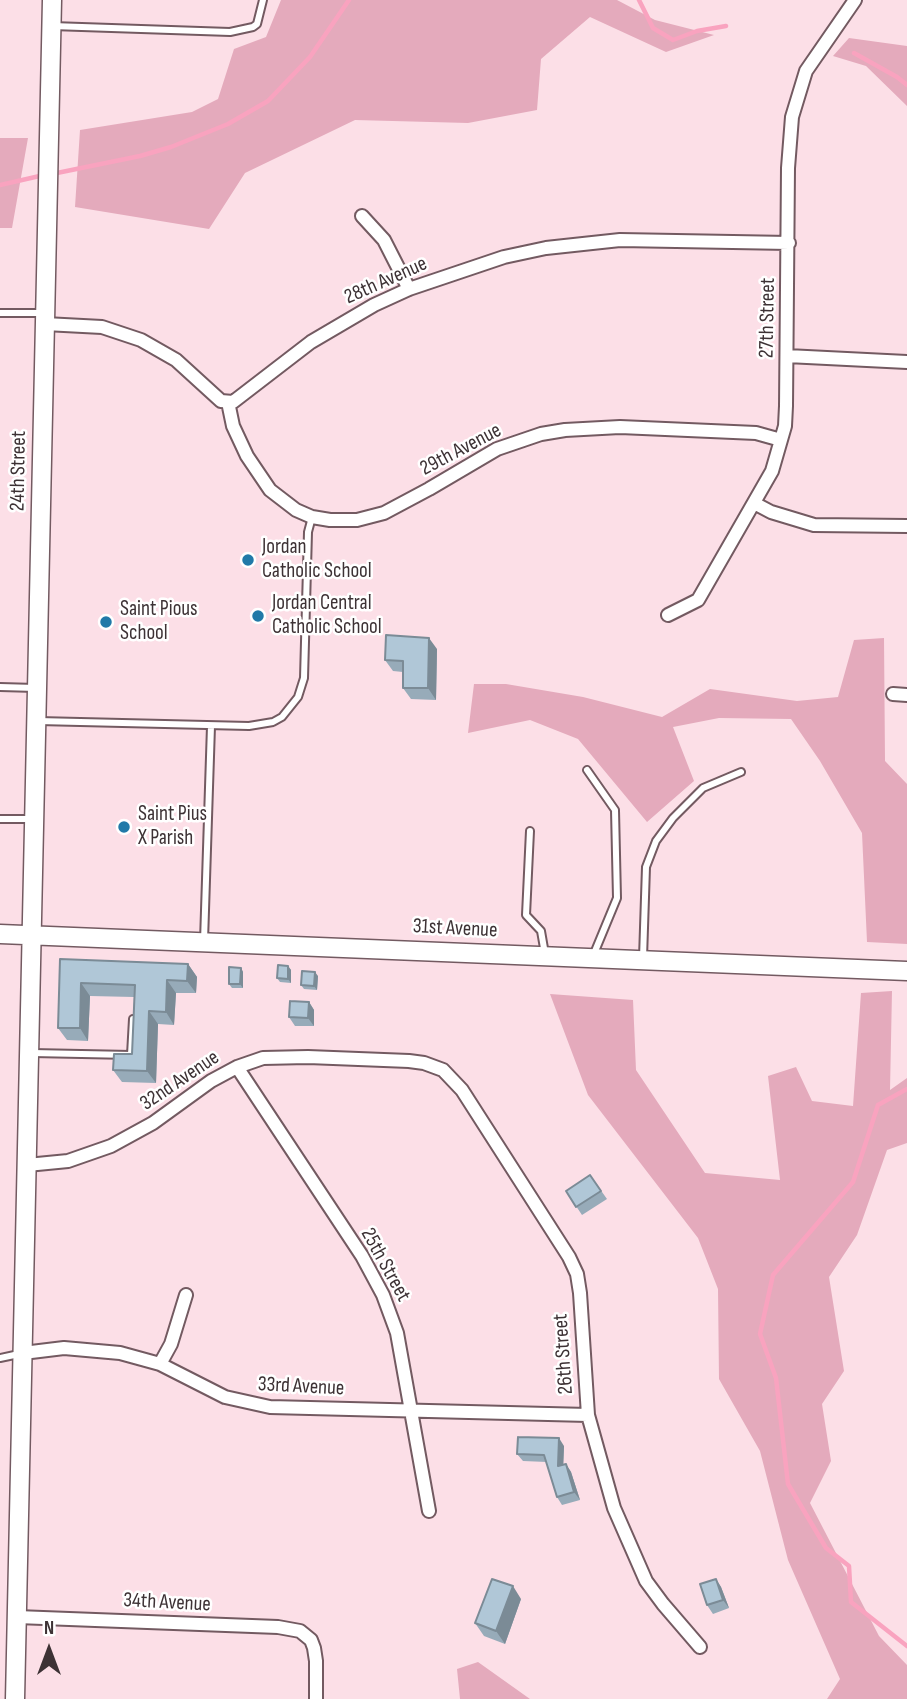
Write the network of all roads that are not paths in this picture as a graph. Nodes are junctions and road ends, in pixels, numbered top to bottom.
1 (52, 0) edge
2 (263, 0) edge
3 (855, 0) edge
4 (52, 26) junction
5 (362, 216) dead end
6 (789, 243) junction
7 (409, 289) junction
8 (0, 313) edge
9 (46, 318) junction
10 (787, 356) junction
11 (907, 362) edge
12 (228, 402) junction
13 (781, 440) junction
14 (754, 503) junction
15 (312, 517) junction
16 (907, 526) edge
17 (668, 615) dead end
18 (0, 687) edge
19 (38, 688) junction
20 (893, 694) dead end
21 (907, 695) edge
22 (37, 721) junction
23 (211, 726) junction
24 (587, 770) dead end
25 (741, 772) dead end
26 (0, 818) edge
27 (35, 819) junction
28 (530, 831) dead end
29 (0, 934) edge
30 (32, 935) junction
31 (204, 942) junction
32 (545, 956) junction
33 (593, 958) junction
34 (643, 960) junction
35 (907, 971) edge
36 (133, 1019) edge
37 (30, 1053) junction
38 (237, 1067) junction
39 (443, 1070) joint
40 (27, 1165) junction
41 (186, 1295) dead end
42 (23, 1353) junction
43 (0, 1358) edge
44 (160, 1364) junction
45 (410, 1411) junction
46 (588, 1415) junction
47 (429, 1511) dead end
48 (17, 1617) junction
49 (700, 1647) dead end
50 (15, 1699) edge
51 (316, 1699) edge

1 - 4 street, 24th Street
2 - 4 lane
3 - 6 street, 27th Street
4 - 9 street, 24th Street
5 - 7 street
6 - 7 street, 28th Avenue
6 - 10 street, 27th Street
7 - 12 street, 28th Avenue
8 - 9 lane
9 - 12 street
9 - 19 street, 24th Street
10 - 11 street
10 - 13 street, 27th Street
12 - 15 street, 29th Avenue
13 - 14 street, 27th Street
13 - 15 street, 29th Avenue
14 - 16 street
14 - 17 street, 27th Street
15 - 23 lane
18 - 19 lane
19 - 22 street, 24th Street
20 - 21 street
22 - 23 lane
22 - 27 street, 24th Street
23 - 31 lane
24 - 33 lane
25 - 34 lane
26 - 27 lane
27 - 30 street, 24th Street
28 - 32 lane
29 - 30 street, 31st Avenue
30 - 31 street, 31st Avenue
30 - 37 street, 24th Street
31 - 32 street, 31st Avenue
32 - 33 street, 31st Avenue
33 - 34 street, 31st Avenue
34 - 35 street, 31st Avenue
36 - 37 lane
37 - 40 street, 24th Street
38 - 39 street, 32nd Avenue
38 - 40 street, 32nd Avenue
38 - 45 street, 25th Street
39 - 46 street, 26th Street
40 - 42 street, 24th Street
41 - 44 street
42 - 43 lane
42 - 44 street, 33rd Avenue
42 - 48 street, 24th Street
44 - 45 street, 33rd Avenue
45 - 46 street, 33rd Avenue
45 - 47 street, 25th Street
46 - 49 street, 26th Street
48 - 50 street, 24th Street
48 - 51 street, 34th Avenue

